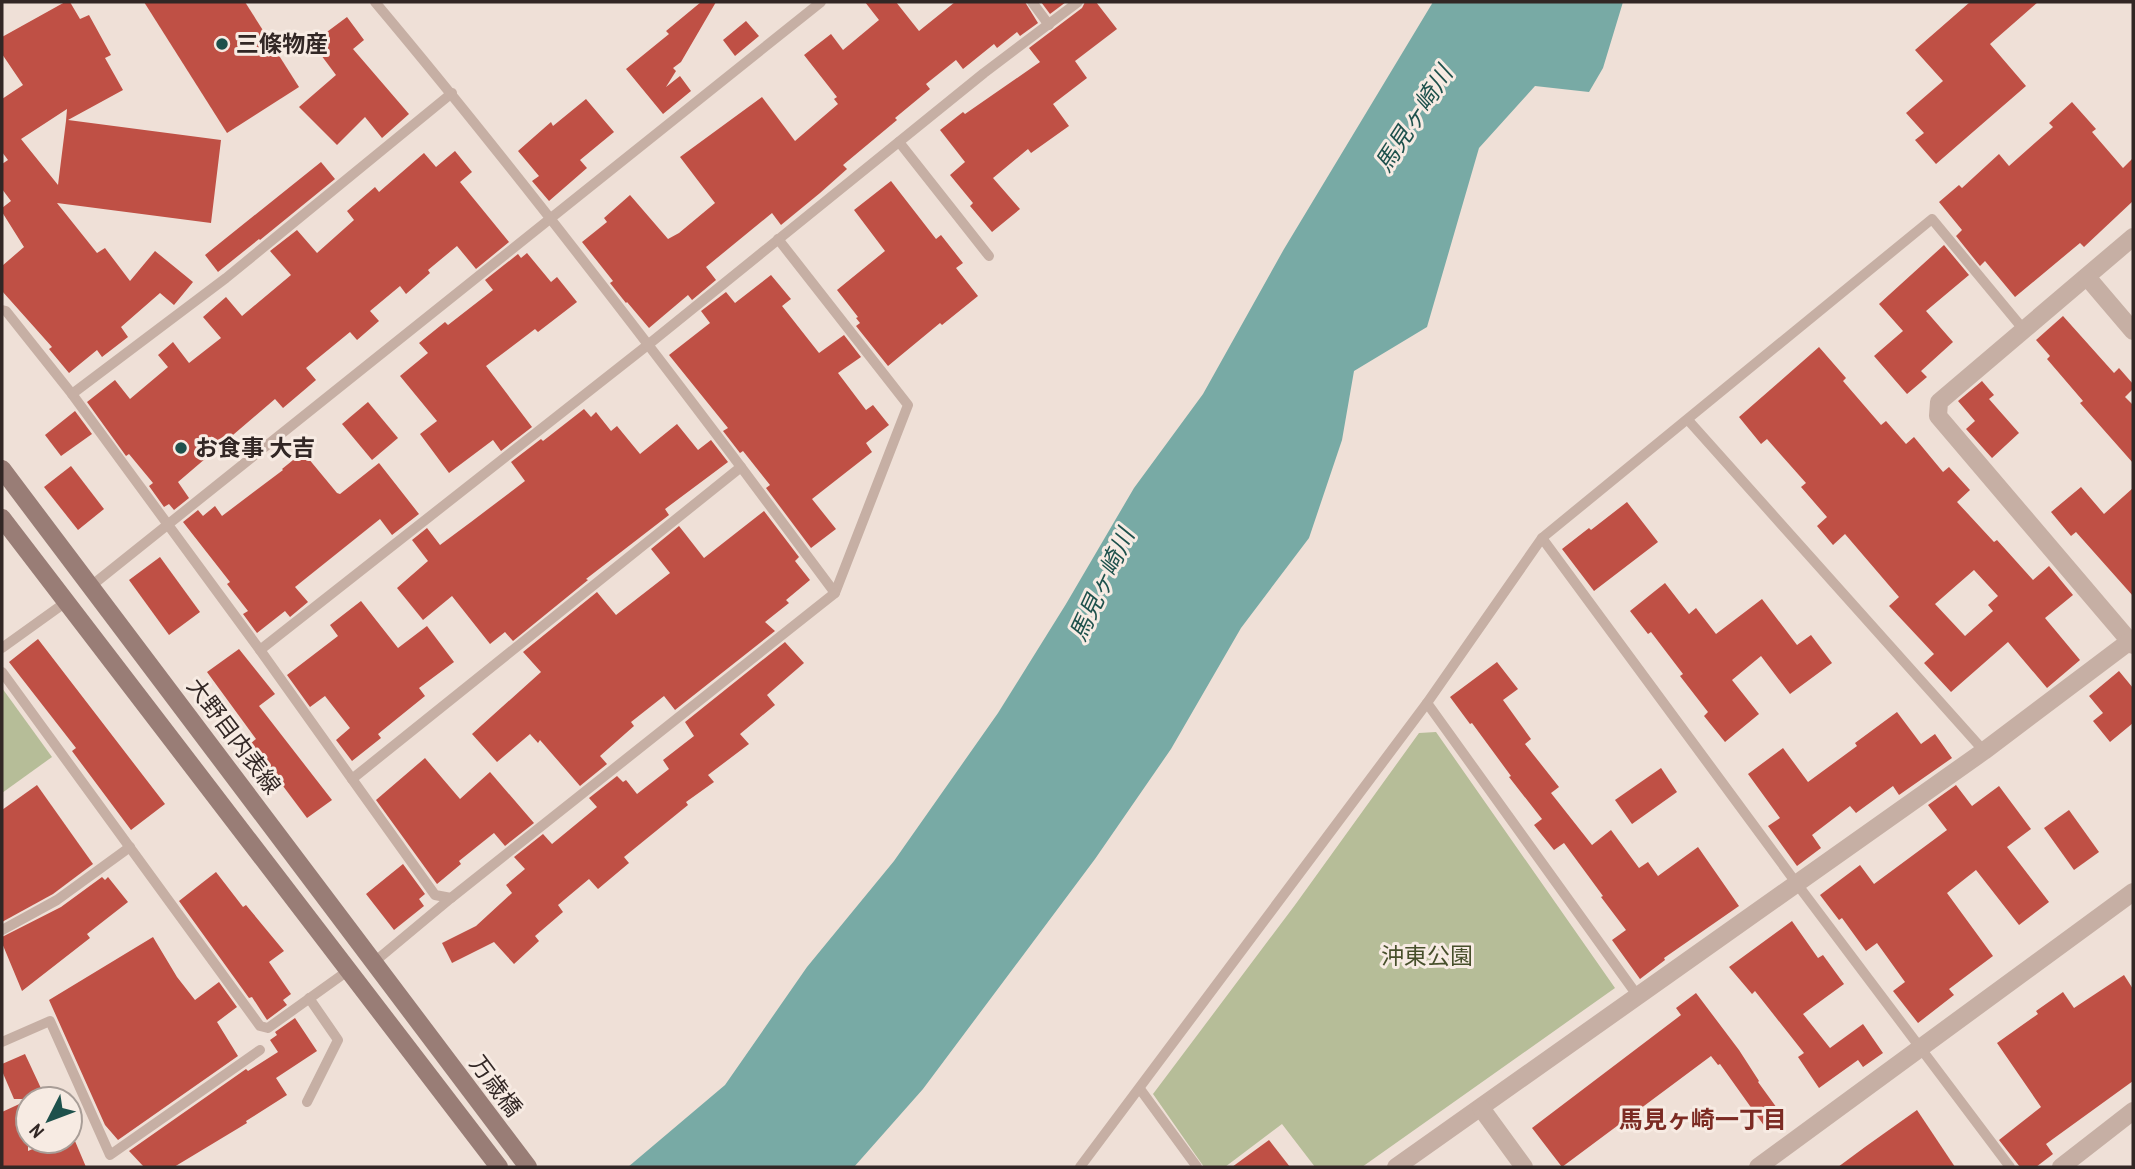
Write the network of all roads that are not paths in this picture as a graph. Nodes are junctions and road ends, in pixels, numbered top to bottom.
1 (375, 2) edge
2 (1032, 2) edge
3 (1078, 2) edge
4 (815, 4) edge
5 (1049, 24) junction
6 (452, 93) junction
7 (899, 142) junction
8 (551, 219) junction
9 (2133, 237) edge
10 (778, 239) junction
11 (989, 256) dead end
12 (2087, 277) junction
13 (2, 310) edge
14 (2024, 330) junction
15 (2133, 331) edge
16 (649, 344) junction
17 (72, 394) junction
18 (1688, 420) junction
19 (741, 467) junction
20 (2, 469) edge
21 (2, 518) edge
22 (169, 526) junction
23 (1542, 538) junction
24 (91, 586) junction
25 (835, 593) junction
26 (66, 602) junction
27 (2132, 643) edge
28 (2, 648) edge
29 (260, 650) junction
30 (2, 672) edge
31 (1427, 703) junction
32 (1984, 751) junction
33 (352, 779) junction
34 (130, 847) junction
35 (1797, 884) junction
36 (2133, 892) edge
37 (451, 898) junction
38 (2, 930) edge
39 (373, 963) junction
40 (348, 970) junction
41 (1637, 995) junction
42 (309, 998) junction
43 (426, 1034) joint
44 (2, 1042) edge
45 (1921, 1047) junction
46 (260, 1050) dead end
47 (1140, 1089) junction
48 (307, 1102) dead end
49 (1481, 1108) junction
50 (2133, 1111) edge
51 (1767, 1165) edge
52 (499, 1167) edge
53 (528, 1167) edge
54 (1080, 1167) edge
55 (1197, 1167) edge
56 (1395, 1167) edge
57 (1524, 1167) edge
58 (2010, 1167) edge
59 (2061, 1167) edge

1 - 6 lane
2 - 5 lane
3 - 5 lane
4 - 8 lane
5 - 7 lane
6 - 8 lane
6 - 17 lane
7 - 10 lane
7 - 11 lane
8 - 16 lane
8 - 22 lane
9 - 12 street
10 - 16 lane
10 - 25 lane
12 - 14 street
12 - 15 street
13 - 17 lane
14 - 18 lane
14 - 27 street
16 - 19 lane
16 - 29 lane
17 - 22 lane
18 - 23 lane
18 - 32 lane
19 - 25 lane
19 - 33 lane
20 - 24 main road, 大野目内表線
21 - 26 main road
22 - 24 lane
22 - 29 lane
23 - 31 lane
23 - 35 lane
24 - 39 main road, 大野目内表線
25 - 37 lane
26 - 28 lane
26 - 40 main road
27 - 32 street
29 - 33 lane
30 - 34 lane
31 - 41 lane
31 - 47 lane
32 - 35 street
33 - 37 lane
34 - 38 lane
34 - 42 lane
35 - 41 street
35 - 45 lane
36 - 45 street
37 - 39 lane
39 - 43 main road, 大野目内表線
40 - 42 lane
40 - 52 main road, 万歳橋
41 - 49 street
42 - 48 lane
43 - 53 main road, 万歳橋
44 - 46 lane
45 - 51 street
45 - 58 lane
47 - 54 lane
47 - 55 lane
49 - 56 street
49 - 57 street
50 - 59 street

